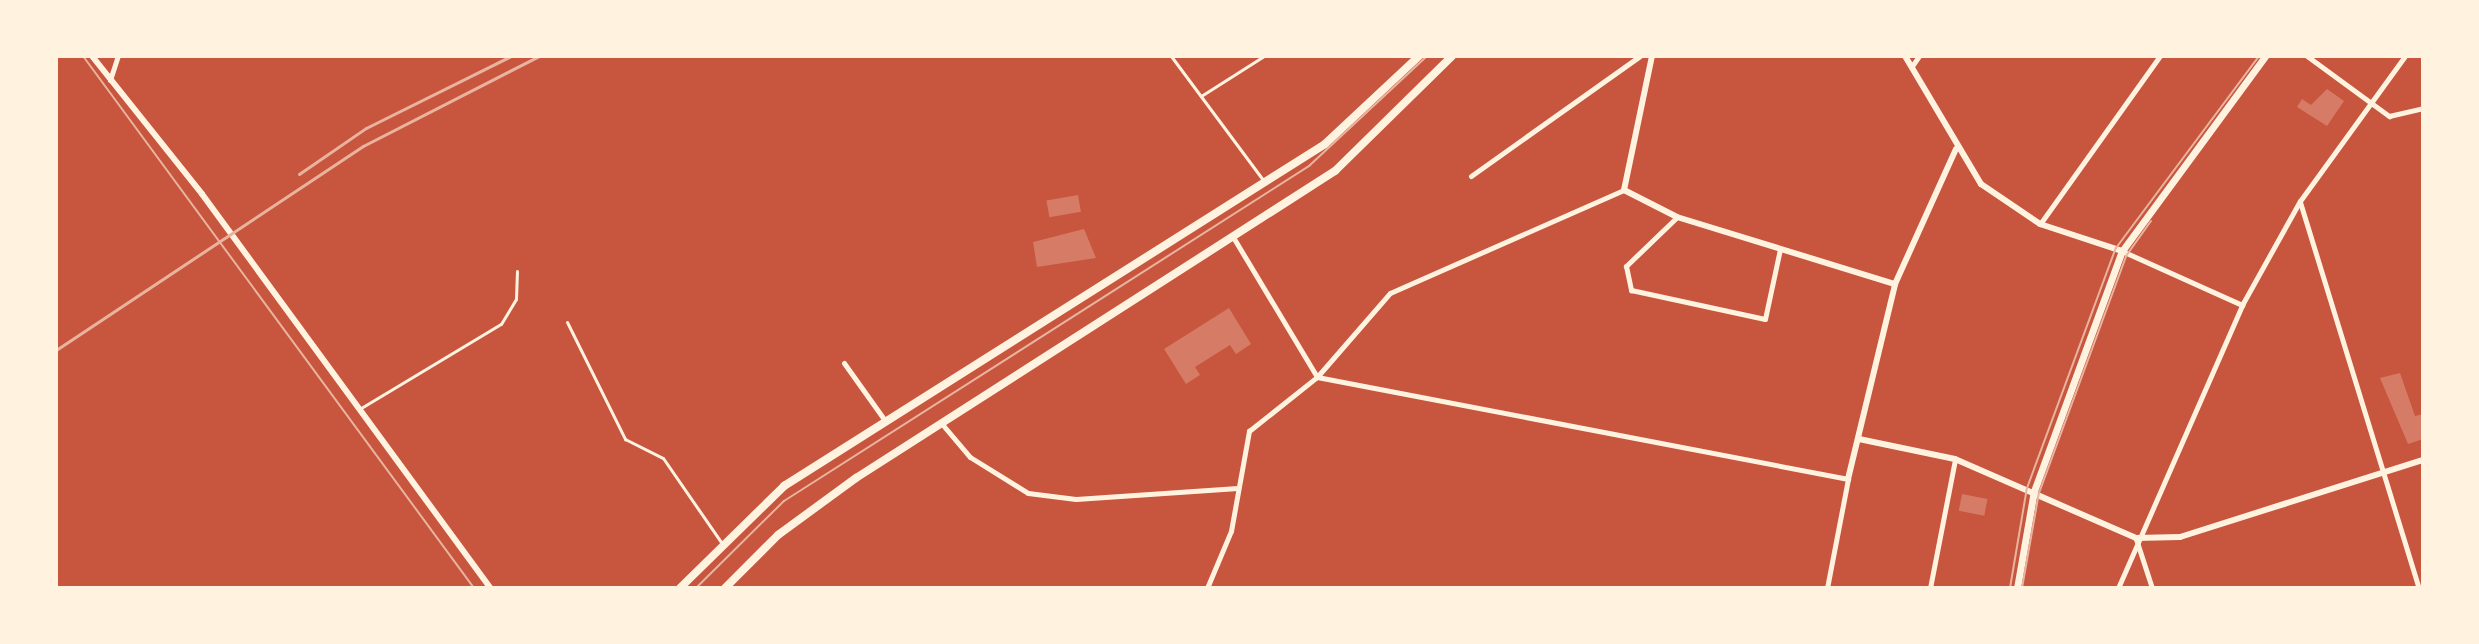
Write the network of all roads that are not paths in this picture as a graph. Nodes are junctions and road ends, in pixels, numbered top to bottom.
1 (92, 56) edge
2 (118, 56) edge
3 (1171, 56) edge
4 (1264, 56) edge
5 (1419, 56) edge
6 (1452, 56) edge
7 (1640, 56) edge
8 (1652, 56) edge
9 (1905, 56) edge
10 (1919, 56) edge
11 (2160, 56) edge
12 (2265, 56) edge
13 (2307, 56) edge
14 (2405, 56) edge
15 (1912, 66) junction
16 (110, 81) junction
17 (1201, 96) junction
18 (2366, 101) junction
19 (2423, 108) edge
20 (1956, 149) junction
21 (1471, 176) dead end
22 (1266, 183) junction
23 (1624, 190) junction
24 (2300, 201) junction
25 (1677, 217) junction
26 (2040, 224) junction
27 (1232, 235) junction
28 (1780, 249) junction
29 (2122, 251) junction
30 (517, 271) dead end
31 (1895, 284) junction
32 (2242, 305) junction
33 (567, 322) dead end
34 (844, 363) dead end
35 (1317, 377) junction
36 (357, 410) junction
37 (884, 419) junction
38 (942, 424) junction
39 (1859, 439) junction
40 (1955, 459) junction
41 (2423, 460) edge
42 (2382, 473) junction
43 (1848, 479) junction
44 (1238, 488) junction
45 (2034, 491) junction
46 (2136, 538) junction
47 (721, 542) junction
48 (490, 588) edge
49 (680, 588) edge
50 (725, 588) edge
51 (1207, 588) edge
52 (1827, 588) edge
53 (1930, 588) edge
54 (2017, 588) edge
55 (2118, 588) edge
56 (2152, 588) edge
57 (2419, 588) edge

1 - 16 street
2 - 16 street
3 - 17 lane
4 - 17 lane
5 - 22 main road
6 - 27 main road
7 - 21 street
8 - 23 street
9 - 15 street
10 - 15 street
11 - 26 street
12 - 29 main road
13 - 18 street
14 - 18 street
15 - 20 street
16 - 36 street
17 - 22 lane
18 - 19 street
18 - 24 street
20 - 26 street
20 - 31 street
22 - 37 main road
23 - 25 street
23 - 35 street
24 - 32 street
24 - 42 street
25 - 28 street
25 - 28 street
26 - 29 street
27 - 35 street
27 - 38 main road
28 - 31 street
29 - 32 street
29 - 45 main road
30 - 36 lane
31 - 39 street
32 - 46 street
33 - 47 lane
34 - 37 street
35 - 43 street
35 - 44 street
36 - 48 street
37 - 47 main road
38 - 44 street
38 - 50 main road
39 - 40 street
39 - 43 street
40 - 45 street
40 - 53 street
41 - 42 street
42 - 46 street
42 - 57 street
43 - 52 street
44 - 51 street
45 - 46 street
45 - 54 main road
46 - 55 street
46 - 56 street
47 - 49 main road

